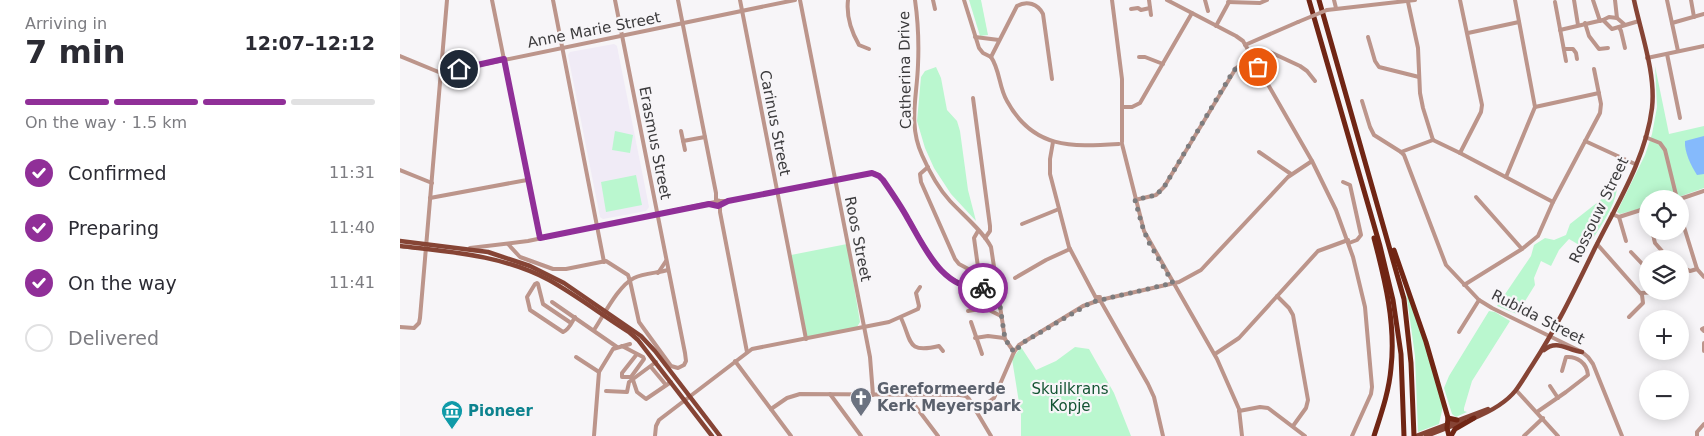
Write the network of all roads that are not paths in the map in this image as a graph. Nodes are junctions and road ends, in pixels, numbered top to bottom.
1 (446, 0) edge
2 (492, 0) edge
3 (553, 0) edge
4 (615, 0) edge
5 (678, 0) edge
6 (740, 0) edge
7 (795, 0) edge
8 (800, 0) edge
9 (848, 0) edge
10 (915, 0) edge
11 (933, 0) edge
12 (964, 0) edge
13 (1112, 0) edge
14 (1149, 0) edge
15 (1205, 0) edge
16 (1266, 0) edge
17 (1308, 0) edge
18 (1319, 0) edge
19 (1334, 0) edge
20 (1415, 0) edge
21 (1460, 0) edge
22 (1515, 0) edge
23 (1574, 0) edge
24 (1593, 0) edge
25 (1614, 0) edge
26 (1634, 0) edge
27 (1667, 0) edge
28 (1691, 0) edge
29 (1169, 1) edge
30 (1229, 1) edge
31 (1408, 2) junction
32 (1554, 2) dead end
33 (935, 8) dead end
34 (1150, 8) junction
35 (1336, 8) junction
36 (1131, 9) dead end
37 (1208, 11) dead end
38 (742, 12) junction
39 (1192, 13) junction
40 (1704, 14) edge
41 (1151, 15) dead end
42 (1694, 17) junction
43 (1617, 18) junction
44 (1602, 20) junction
45 (1639, 21) junction
46 (1519, 22) junction
47 (1672, 23) junction
48 (683, 24) junction
49 (1585, 24) junction
50 (1624, 24) junction
51 (1578, 25) junction
52 (1216, 26) junction
53 (1619, 28) junction
54 (1560, 30) junction
55 (1468, 33) junction
56 (623, 36) junction
57 (975, 37) junction
58 (1368, 37) dead end
59 (999, 40) junction
60 (1245, 45) junction
61 (1704, 46) edge
62 (562, 48) junction
63 (1608, 48) dead end
64 (1626, 48) dead end
65 (869, 49) dead end
66 (1564, 49) junction
67 (1678, 51) junction
68 (1667, 54) junction
69 (400, 56) edge
70 (1139, 57) dead end
71 (992, 58) junction
72 (1253, 58) junction
73 (1647, 58) junction
74 (504, 59) junction
75 (1577, 59) dead end
76 (1566, 61) dead end
77 (1162, 64) junction
78 (1594, 69) dead end
79 (440, 73) junction
80 (1419, 77) junction
81 (1052, 79) dead end
82 (1315, 81) dead end
83 (1599, 93) junction
84 (973, 98) dead end
85 (1362, 101) dead end
86 (1122, 107) junction
87 (1535, 108) junction
88 (1680, 118) dead end
89 (681, 131) dead end
90 (1347, 134) junction
91 (705, 137) junction
92 (1645, 137) junction
93 (1433, 140) junction
94 (683, 141) junction
95 (1585, 141) junction
96 (1052, 142) junction
97 (1120, 143) junction
98 (685, 150) dead end
99 (1259, 152) dead end
100 (1402, 152) junction
101 (1460, 153) junction
102 (1312, 161) junction
103 (1635, 164) junction
104 (928, 167) junction
105 (400, 170) edge
106 (1291, 174) junction
107 (1506, 177) junction
108 (527, 180) junction
109 (835, 180) junction
110 (1343, 182) dead end
111 (432, 183) junction
112 (1675, 190) edge
113 (777, 191) junction
114 (1704, 191) edge
115 (1689, 196) edge
116 (1476, 197) dead end
117 (430, 198) junction
118 (1135, 200) junction
119 (1553, 202) junction
120 (718, 203) junction
121 (1379, 208) junction
122 (1059, 209) junction
123 (1639, 211) edge
124 (1612, 214) junction
125 (657, 215) junction
126 (1618, 217) junction
127 (1022, 224) dead end
128 (598, 226) junction
129 (978, 231) junction
130 (540, 238) junction
131 (985, 238) junction
132 (1686, 240) edge
133 (400, 241) edge
134 (528, 241) junction
135 (1348, 241) junction
136 (1626, 242) dead end
137 (508, 244) junction
138 (1597, 244) junction
139 (400, 246) edge
140 (426, 246) junction
141 (468, 248) junction
142 (1070, 249) junction
143 (1522, 249) junction
144 (1631, 252) dead end
145 (517, 254) junction
146 (1639, 260) edge
147 (666, 261) junction
148 (604, 262) junction
149 (1697, 269) junction
150 (668, 270) junction
151 (1689, 271) edge
152 (658, 273) junction
153 (1704, 277) edge
154 (1014, 278) dead end
155 (630, 281) junction
156 (1173, 283) junction
157 (1464, 285) junction
158 (997, 286) junction
159 (920, 288) dead end
160 (1639, 291) edge
161 (1277, 296) junction
162 (1098, 299) junction
163 (1479, 300) junction
164 (1644, 300) edge
165 (552, 302) dead end
166 (968, 311) dead end
167 (605, 313) junction
168 (1001, 316) junction
169 (575, 317) junction
170 (1629, 317) dead end
171 (902, 318) junction
172 (971, 322) dead end
173 (571, 324) junction
174 (400, 327) edge
175 (864, 327) junction
176 (594, 330) junction
177 (1459, 332) dead end
178 (1550, 336) junction
179 (806, 338) junction
180 (975, 338) junction
181 (1004, 338) junction
182 (1704, 343) edge
183 (630, 344) dead end
184 (622, 346) junction
185 (617, 347) junction
186 (943, 351) dead end
187 (1704, 351) edge
188 (747, 352) junction
189 (1014, 352) junction
190 (1582, 352) junction
191 (637, 354) junction
192 (982, 354) dead end
193 (1215, 354) junction
194 (1539, 355) junction
195 (576, 357) dead end
196 (735, 361) junction
197 (656, 362) junction
198 (651, 367) junction
199 (1562, 371) dead end
200 (599, 372) junction
201 (633, 380) junction
202 (671, 382) junction
203 (666, 385) junction
204 (1550, 386) dead end
205 (606, 390) dead end
206 (1516, 390) junction
207 (830, 394) junction
208 (873, 394) junction
209 (907, 395) junction
210 (689, 396) junction
211 (1558, 398) junction
212 (685, 400) junction
213 (1494, 407) junction
214 (771, 409) junction
215 (1240, 411) junction
216 (976, 412) junction
217 (1537, 412) junction
218 (1474, 418) junction
219 (1543, 418) junction
220 (1457, 420) joint
221 (1448, 423) junction
222 (1704, 424) edge
223 (1293, 426) junction
224 (1439, 428) joint
225 (1404, 434) edge
226 (594, 436) edge
227 (655, 436) edge
228 (712, 436) edge
229 (720, 436) edge
230 (791, 436) edge
231 (861, 436) edge
232 (938, 436) edge
233 (991, 436) edge
234 (1163, 436) edge
235 (1242, 436) edge
236 (1305, 436) edge
237 (1352, 436) edge
238 (1374, 436) edge
239 (1415, 436) edge
240 (1426, 436) edge
241 (1450, 436) edge
242 (1525, 436) edge
243 (1558, 436) edge
244 (1622, 436) edge
245 (1697, 436) edge

1 - 79 street
2 - 74 street
3 - 62 street
4 - 56 street, Erasmus Street
5 - 48 street
6 - 38 street, Carinus Street
7 - 38 street, Anne Marie Street
8 - 109 street, Roos Street
9 - 65 street
10 - 104 street, Catherina Drive
11 - 33 street
12 - 57 street
13 - 86 street
14 - 34 street
15 - 37 street
16 - 30 street
17 - 90 highway
18 - 121 highway
19 - 35 street
20 - 31 street
21 - 55 street
22 - 46 street
23 - 51 street
24 - 44 street
25 - 43 street
26 - 45 main road, Rossouw Street
27 - 47 street
28 - 42 street
29 - 39 street
30 - 52 street
31 - 35 street
31 - 80 street
32 - 54 street
34 - 36 street
34 - 41 street
35 - 60 street, bridge
38 - 48 street, Anne Marie Street
38 - 113 street, Carinus Street
39 - 52 street
39 - 77 street
40 - 42 street
42 - 47 street
43 - 44 street
43 - 50 street
44 - 49 street
44 - 53 street
45 - 50 street
45 - 73 main road, Rossouw Street
46 - 55 street
46 - 87 street
47 - 67 street
48 - 56 street, Anne Marie Street
48 - 91 street
49 - 51 street
49 - 63 street
50 - 53 street
51 - 54 street
52 - 60 street
53 - 64 street
54 - 66 street
55 - 101 street
56 - 62 street, Anne Marie Street
56 - 125 street, Erasmus Street
57 - 59 street
57 - 71 street
58 - 80 street
59 - 71 street
59 - 81 street
60 - 72 street
61 - 67 street
62 - 74 street, Anne Marie Street
62 - 128 street
66 - 75 street
66 - 76 street
67 - 68 street
68 - 73 street
68 - 88 street
69 - 79 street
70 - 77 street
71 - 96 street
72 - 82 street
72 - 102 street
72 - 118 street
73 - 92 main road, Rossouw Street
74 - 79 street, Anne Marie Street
74 - 108 street
77 - 86 street
78 - 83 street
79 - 111 street
80 - 93 street
83 - 87 street
83 - 95 street
84 - 131 street
85 - 100 street
86 - 97 street
87 - 107 street
89 - 94 street
90 - 225 highway
90 - 238 highway
91 - 94 street
91 - 120 street
92 - 103 main road, Rossouw Street
92 - 112 street
93 - 100 street
93 - 101 street
94 - 98 street
95 - 103 street
95 - 119 street
96 - 97 street
96 - 122 street
97 - 118 street
99 - 106 street
100 - 157 street, Rubida Street
101 - 107 street
102 - 106 street
102 - 135 street
103 - 124 main road, Rossouw Street
104 - 129 street, Catherina Drive
104 - 129 street
105 - 111 street
106 - 156 street
107 - 119 street
108 - 117 street
108 - 130 street
109 - 113 street
109 - 158 street
109 - 175 street, Roos Street
110 - 135 street
111 - 117 street
113 - 120 street
113 - 179 street, Carinus Street
114 - 115 street
116 - 143 street
117 - 140 street
118 - 156 street
119 - 143 street
120 - 125 street
120 - 188 street
121 - 221 highway
121 - 239 highway
122 - 127 street
122 - 142 street
123 - 126 street
124 - 126 street
124 - 138 main road, Rossouw Street
125 - 128 street
125 - 147 street, Erasmus Street
126 - 136 street
128 - 130 street
128 - 148 street
129 - 131 street, Catherina Drive
130 - 134 street
131 - 158 street, Catherina Drive
132 - 149 street
133 - 140 main road
134 - 137 street
134 - 145 street
135 - 161 street
135 - 237 street
137 - 141 street
137 - 145 street
138 - 160 street
138 - 178 main road, Rossouw Street
139 - 140 main road
140 - 141 main road
140 - 167 main road
140 - 174 street
141 - 167 main road
142 - 154 street
142 - 162 street
143 - 157 street
144 - 146 street
145 - 148 street
147 - 150 street, Erasmus Street
147 - 152 street
148 - 155 street
149 - 151 street
149 - 153 street
150 - 152 street
150 - 155 street, Erasmus Street
152 - 155 street
155 - 167 street
156 - 162 street
156 - 193 street
157 - 163 street, Rubida Street
158 - 168 street, Catherina Drive
159 - 171 street
161 - 193 street
161 - 223 street
162 - 189 street
162 - 234 street
163 - 177 street
163 - 178 street, Rubida Street
164 - 170 street
165 - 169 street
166 - 168 street
167 - 176 street
167 - 197 main road
167 - 210 main road
168 - 181 street, Catherina Drive
169 - 173 street
169 - 176 street
171 - 175 street
171 - 186 street
172 - 180 street
173 - 173 street
175 - 179 street
175 - 208 street, Roos Street
176 - 185 street
178 - 190 street, Rubida Street
178 - 194 main road, Rossouw Street
179 - 188 street
180 - 181 street
180 - 192 street
181 - 189 street, Catherina Drive
182 - 187 street
183 - 184 street
184 - 185 street
184 - 191 street
185 - 200 street
188 - 196 street
189 - 216 street
190 - 194 main road
190 - 244 street, Rubida Street
191 - 191 street
193 - 215 street
194 - 206 main road, Rossouw Street
195 - 200 street
196 - 210 street
196 - 214 street
197 - 198 street
197 - 202 main road
198 - 201 street
198 - 203 street
199 - 211 street
200 - 226 street
201 - 203 street
201 - 205 street
202 - 203 street
202 - 212 main road
204 - 211 street
206 - 213 main road, Rossouw Street
206 - 217 street
207 - 208 street
207 - 214 street
207 - 231 street
208 - 209 street
209 - 216 street
209 - 232 street
210 - 212 street
210 - 229 main road
211 - 217 street
212 - 227 street
212 - 228 main road
213 - 218 main road, Rossouw Street
213 - 220 main road, Rossouw Street
214 - 230 street
215 - 223 street
215 - 235 street
216 - 233 street
217 - 219 street
218 - 221 main road, Rossouw Street
218 - 241 highway
219 - 242 street
219 - 243 street
220 - 221 highway
221 - 224 highway
221 - 240 main road, Rossouw Street
221 - 241 highway
222 - 245 street
223 - 236 street
224 - 239 main road

